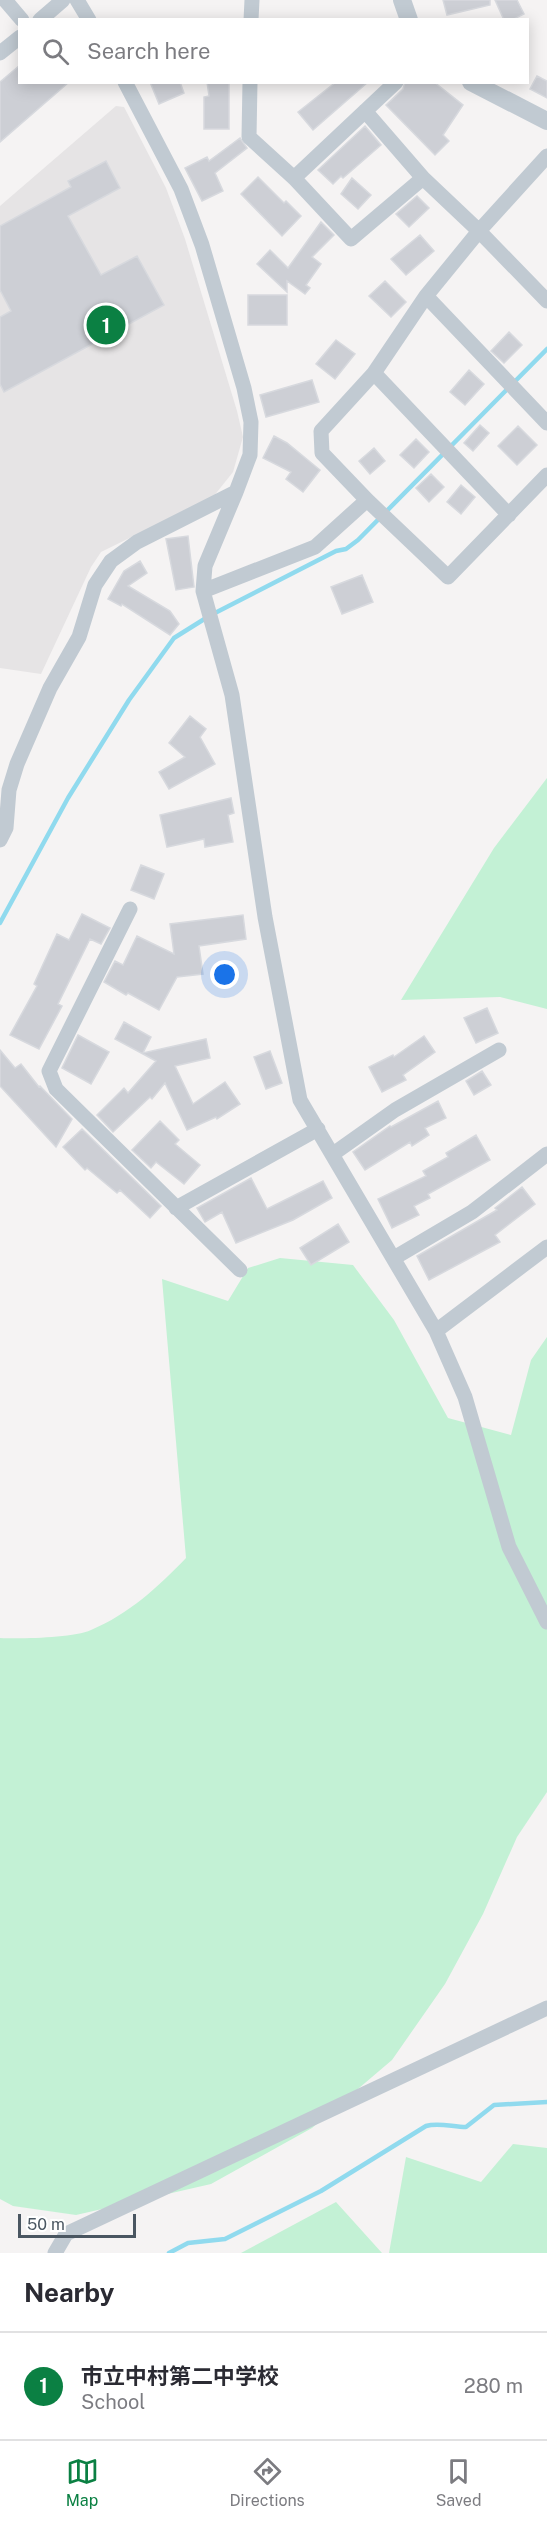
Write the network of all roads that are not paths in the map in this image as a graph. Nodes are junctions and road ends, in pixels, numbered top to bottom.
1 (5, 0) edge
2 (63, 0) edge
3 (77, 0) edge
4 (252, 0) edge
5 (402, 0) edge
6 (20, 18) edge
7 (42, 18) edge
8 (87, 18) edge
9 (251, 18) edge
10 (408, 18) edge
11 (18, 39) edge
12 (0, 53) edge
13 (126, 84) edge
14 (250, 84) edge
15 (394, 84) edge
16 (475, 84) edge
17 (365, 111) junction
18 (547, 121) edge
19 (545, 164) edge
20 (294, 178) junction
21 (423, 178) junction
22 (478, 231) junction
23 (426, 296) junction
24 (547, 301) edge
25 (374, 373) junction
26 (547, 423) edge
27 (547, 474) edge
28 (236, 492) junction
29 (367, 500) junction
30 (509, 515) junction
31 (203, 591) junction
32 (0, 840) edge
33 (130, 909) dead end
34 (499, 1050) dead end
35 (318, 1129) junction
36 (333, 1154) junction
37 (547, 1154) edge
38 (176, 1208) junction
39 (547, 1247) edge
40 (394, 1258) junction
41 (240, 1270) dead end
42 (436, 1331) junction
43 (547, 1622) edge
44 (547, 2008) edge
45 (55, 2253) edge

1 - 6 street
2 - 7 street
3 - 8 street
4 - 9 street
5 - 10 street
11 - 12 street
13 - 28 street
14 - 20 street
15 - 17 street
16 - 18 street
17 - 20 street
17 - 21 street
19 - 22 street
20 - 21 street
21 - 22 street
22 - 23 street
22 - 24 street
23 - 25 street
23 - 26 street
25 - 29 street
25 - 30 street
27 - 30 street
28 - 31 street
28 - 32 street
29 - 30 street
29 - 31 street
31 - 35 street
33 - 38 street
34 - 36 street
35 - 36 street
35 - 38 street
36 - 40 street
37 - 40 street
38 - 41 street
39 - 42 street
40 - 42 street
42 - 43 street
44 - 45 street

